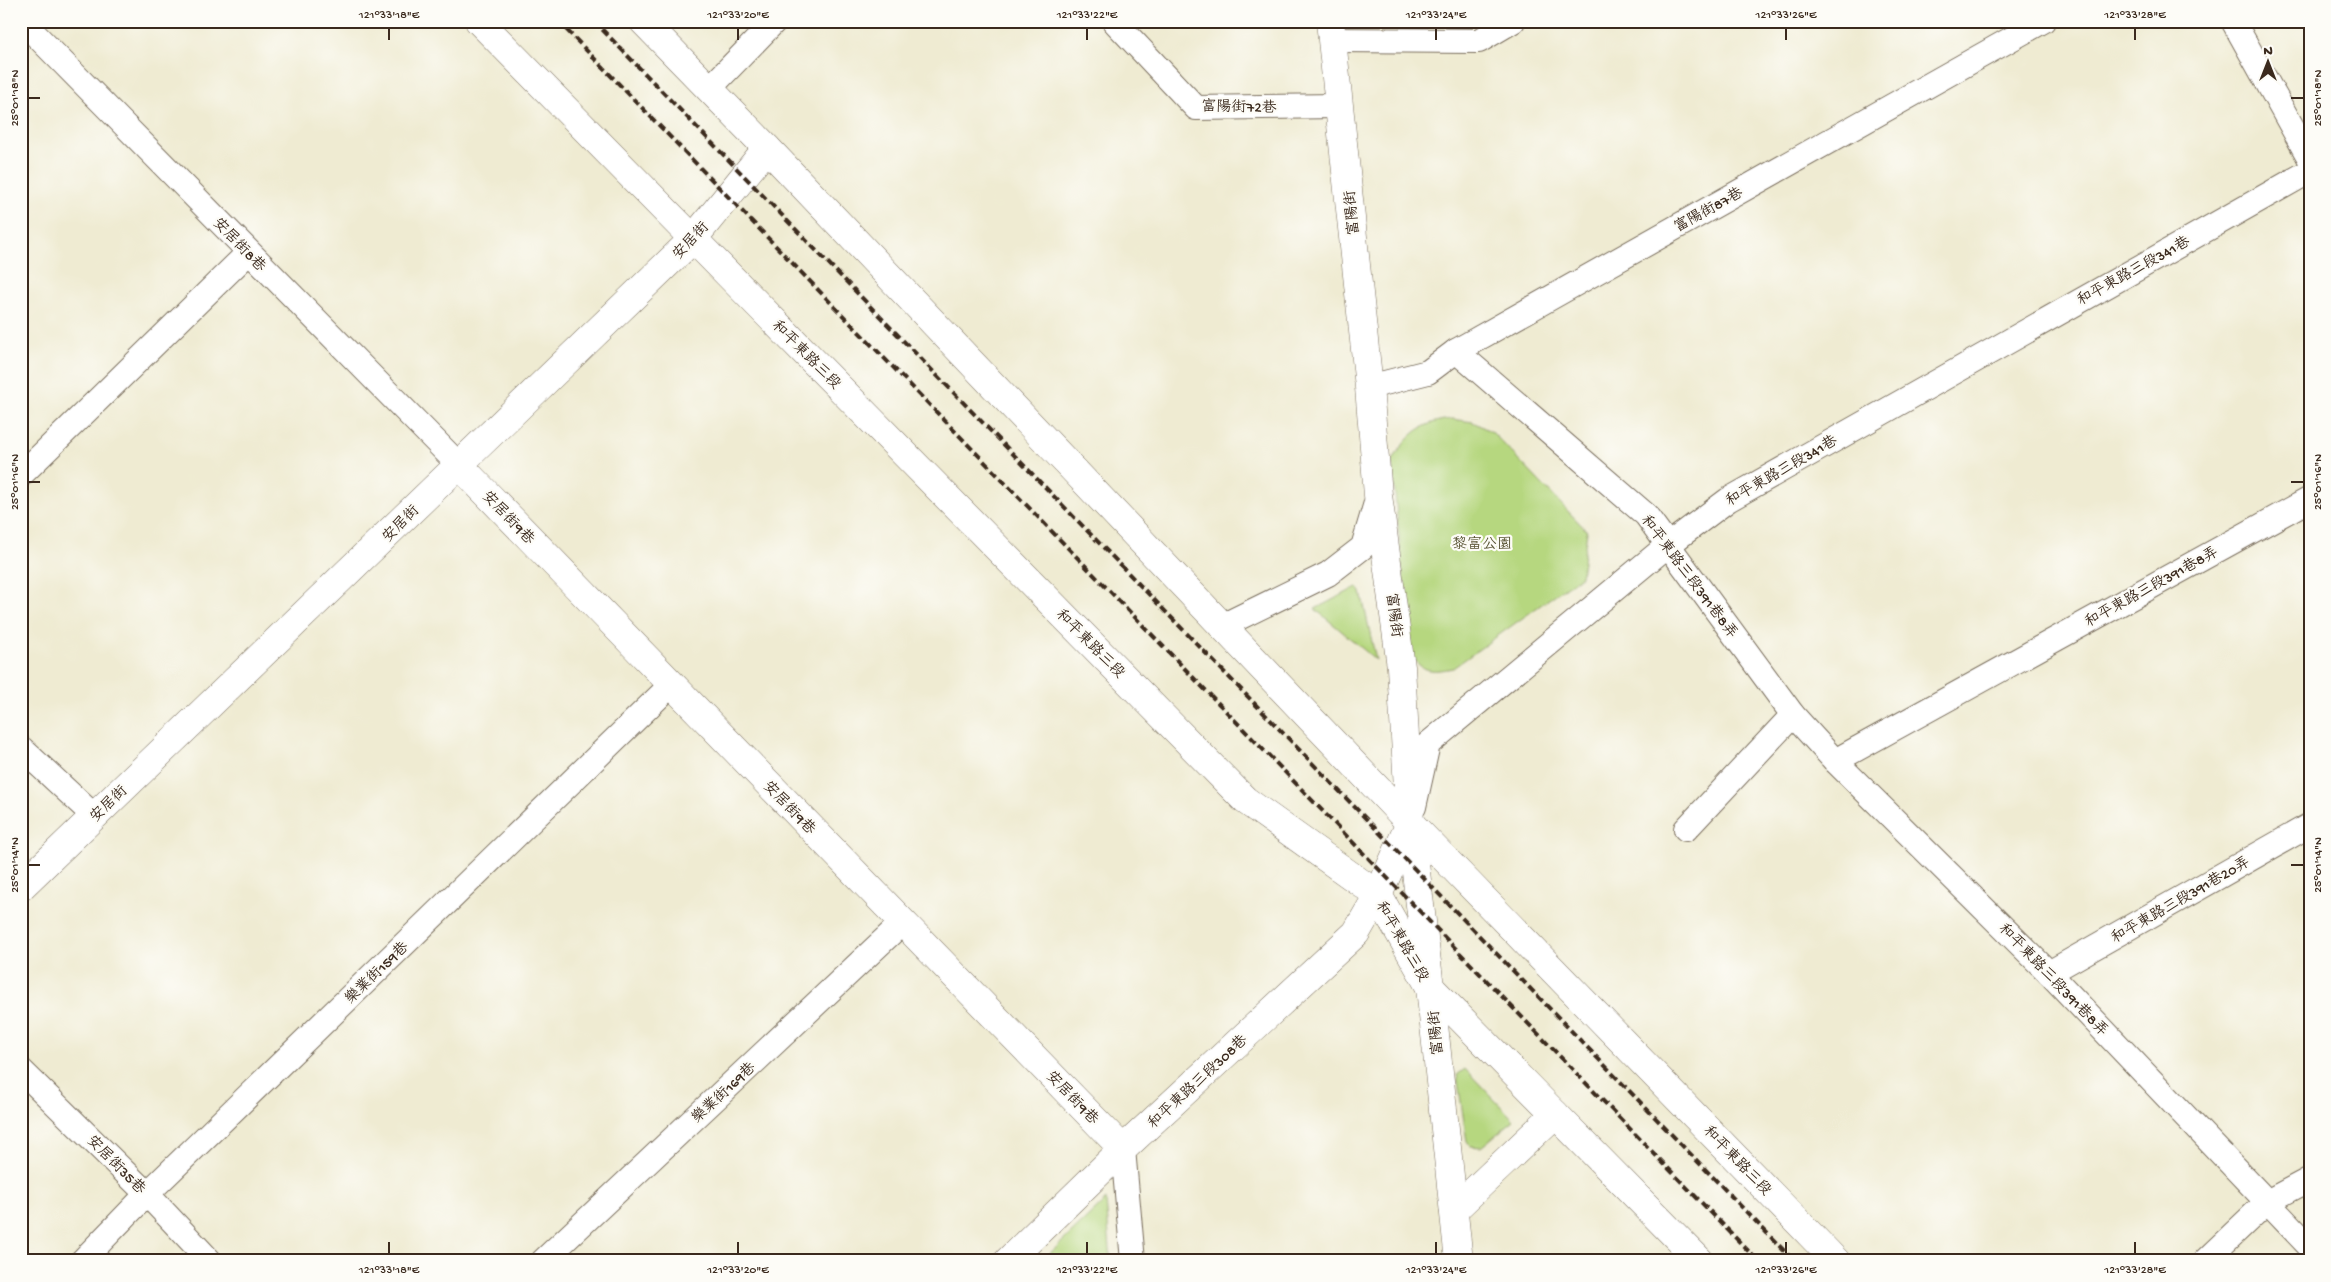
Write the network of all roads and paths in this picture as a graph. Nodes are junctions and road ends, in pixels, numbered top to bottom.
1 (22, 21) edge
2 (478, 21) edge
3 (643, 21) edge
4 (775, 21) edge
5 (1513, 21) edge
6 (2043, 21) edge
7 (2233, 21) edge
8 (1124, 26) edge
9 (1331, 30) edge
10 (709, 89) junction
11 (1339, 106) junction
12 (768, 148) junction
13 (2310, 159) edge
14 (2310, 171) edge
15 (693, 239) junction
16 (248, 253) junction
17 (1456, 351) junction
18 (1369, 386) junction
19 (459, 465) junction
20 (21, 475) edge
21 (1378, 495) junction
22 (2310, 499) edge
23 (1668, 545) junction
24 (1222, 626) junction
25 (671, 685) junction
26 (1793, 715) junction
27 (21, 748) edge
28 (1835, 761) junction
29 (94, 816) junction
30 (1410, 823) junction
31 (2310, 825) edge
32 (1686, 829) dead end
33 (21, 887) edge
34 (1378, 896) junction
35 (903, 922) junction
36 (2049, 973) junction
37 (1430, 987) junction
38 (21, 1070) edge
39 (1555, 1114) junction
40 (1123, 1149) junction
41 (2310, 1179) edge
42 (147, 1194) junction
43 (2267, 1202) junction
44 (1454, 1210) junction
45 (2310, 1247) edge
46 (82, 1261) edge
47 (210, 1261) edge
48 (543, 1261) edge
49 (1008, 1261) edge
50 (1133, 1261) edge
51 (1459, 1261) edge
52 (1700, 1261) edge
53 (1836, 1261) edge
54 (2205, 1261) edge

1 - 16 lane, 安居街8巷
2 - 15 street, 和平東路三段
3 - 10 street, 和平東路三段
4 - 10 lane
5 - 9 lane
6 - 17 lane, 富陽街87巷
7 - 13 lane
8 - 11 lane, 富陽街72巷
9 - 11 street, 富陽街
10 - 12 street, 和平東路三段
11 - 18 street, 富陽街
12 - 15 street, 安居街
12 - 24 street, 和平東路三段
14 - 23 lane, 和平東路三段341巷
15 - 19 street, 安居街
15 - 34 street, 和平東路三段
16 - 19 lane, 安居街8巷
16 - 20 lane
17 - 18 lane, 富陽街87巷
17 - 23 lane, 和平東路三段391巷8弄
18 - 21 street, 富陽街
19 - 25 street, 安居街9巷
19 - 29 street, 安居街
21 - 24 lane
21 - 30 street, 富陽街
22 - 28 lane, 和平東路三段391巷8弄
23 - 26 lane, 和平東路三段391巷8弄
23 - 30 lane, 和平東路三段341巷
24 - 30 street, 和平東路三段
25 - 35 street, 安居街9巷
25 - 42 lane, 樂業街159巷
26 - 28 lane, 和平東路三段391巷8弄
26 - 32 lane
27 - 29 lane
28 - 36 lane, 和平東路三段391巷8弄
29 - 33 street, 安居街
30 - 34 street, 和平東路三段341巷
30 - 37 street, 富陽街
30 - 53 street, 和平東路三段
31 - 36 lane, 和平東路三段391巷20弄
34 - 37 street, 和平東路三段
34 - 40 street, 和平東路三段308巷
35 - 40 street, 安居街9巷
35 - 48 lane, 樂業街169巷
36 - 43 lane, 和平東路三段391巷8弄
37 - 39 street, 和平東路三段
37 - 44 street, 富陽街
38 - 42 lane, 安居街35巷
39 - 44 street
39 - 52 street, 和平東路三段
40 - 49 street, 和平東路三段308巷
40 - 50 lane
41 - 43 lane
42 - 46 lane, 樂業街159巷
42 - 47 lane, 安居街35巷
43 - 45 lane, 和平東路三段391巷8弄
43 - 54 lane
44 - 51 street, 富陽街

